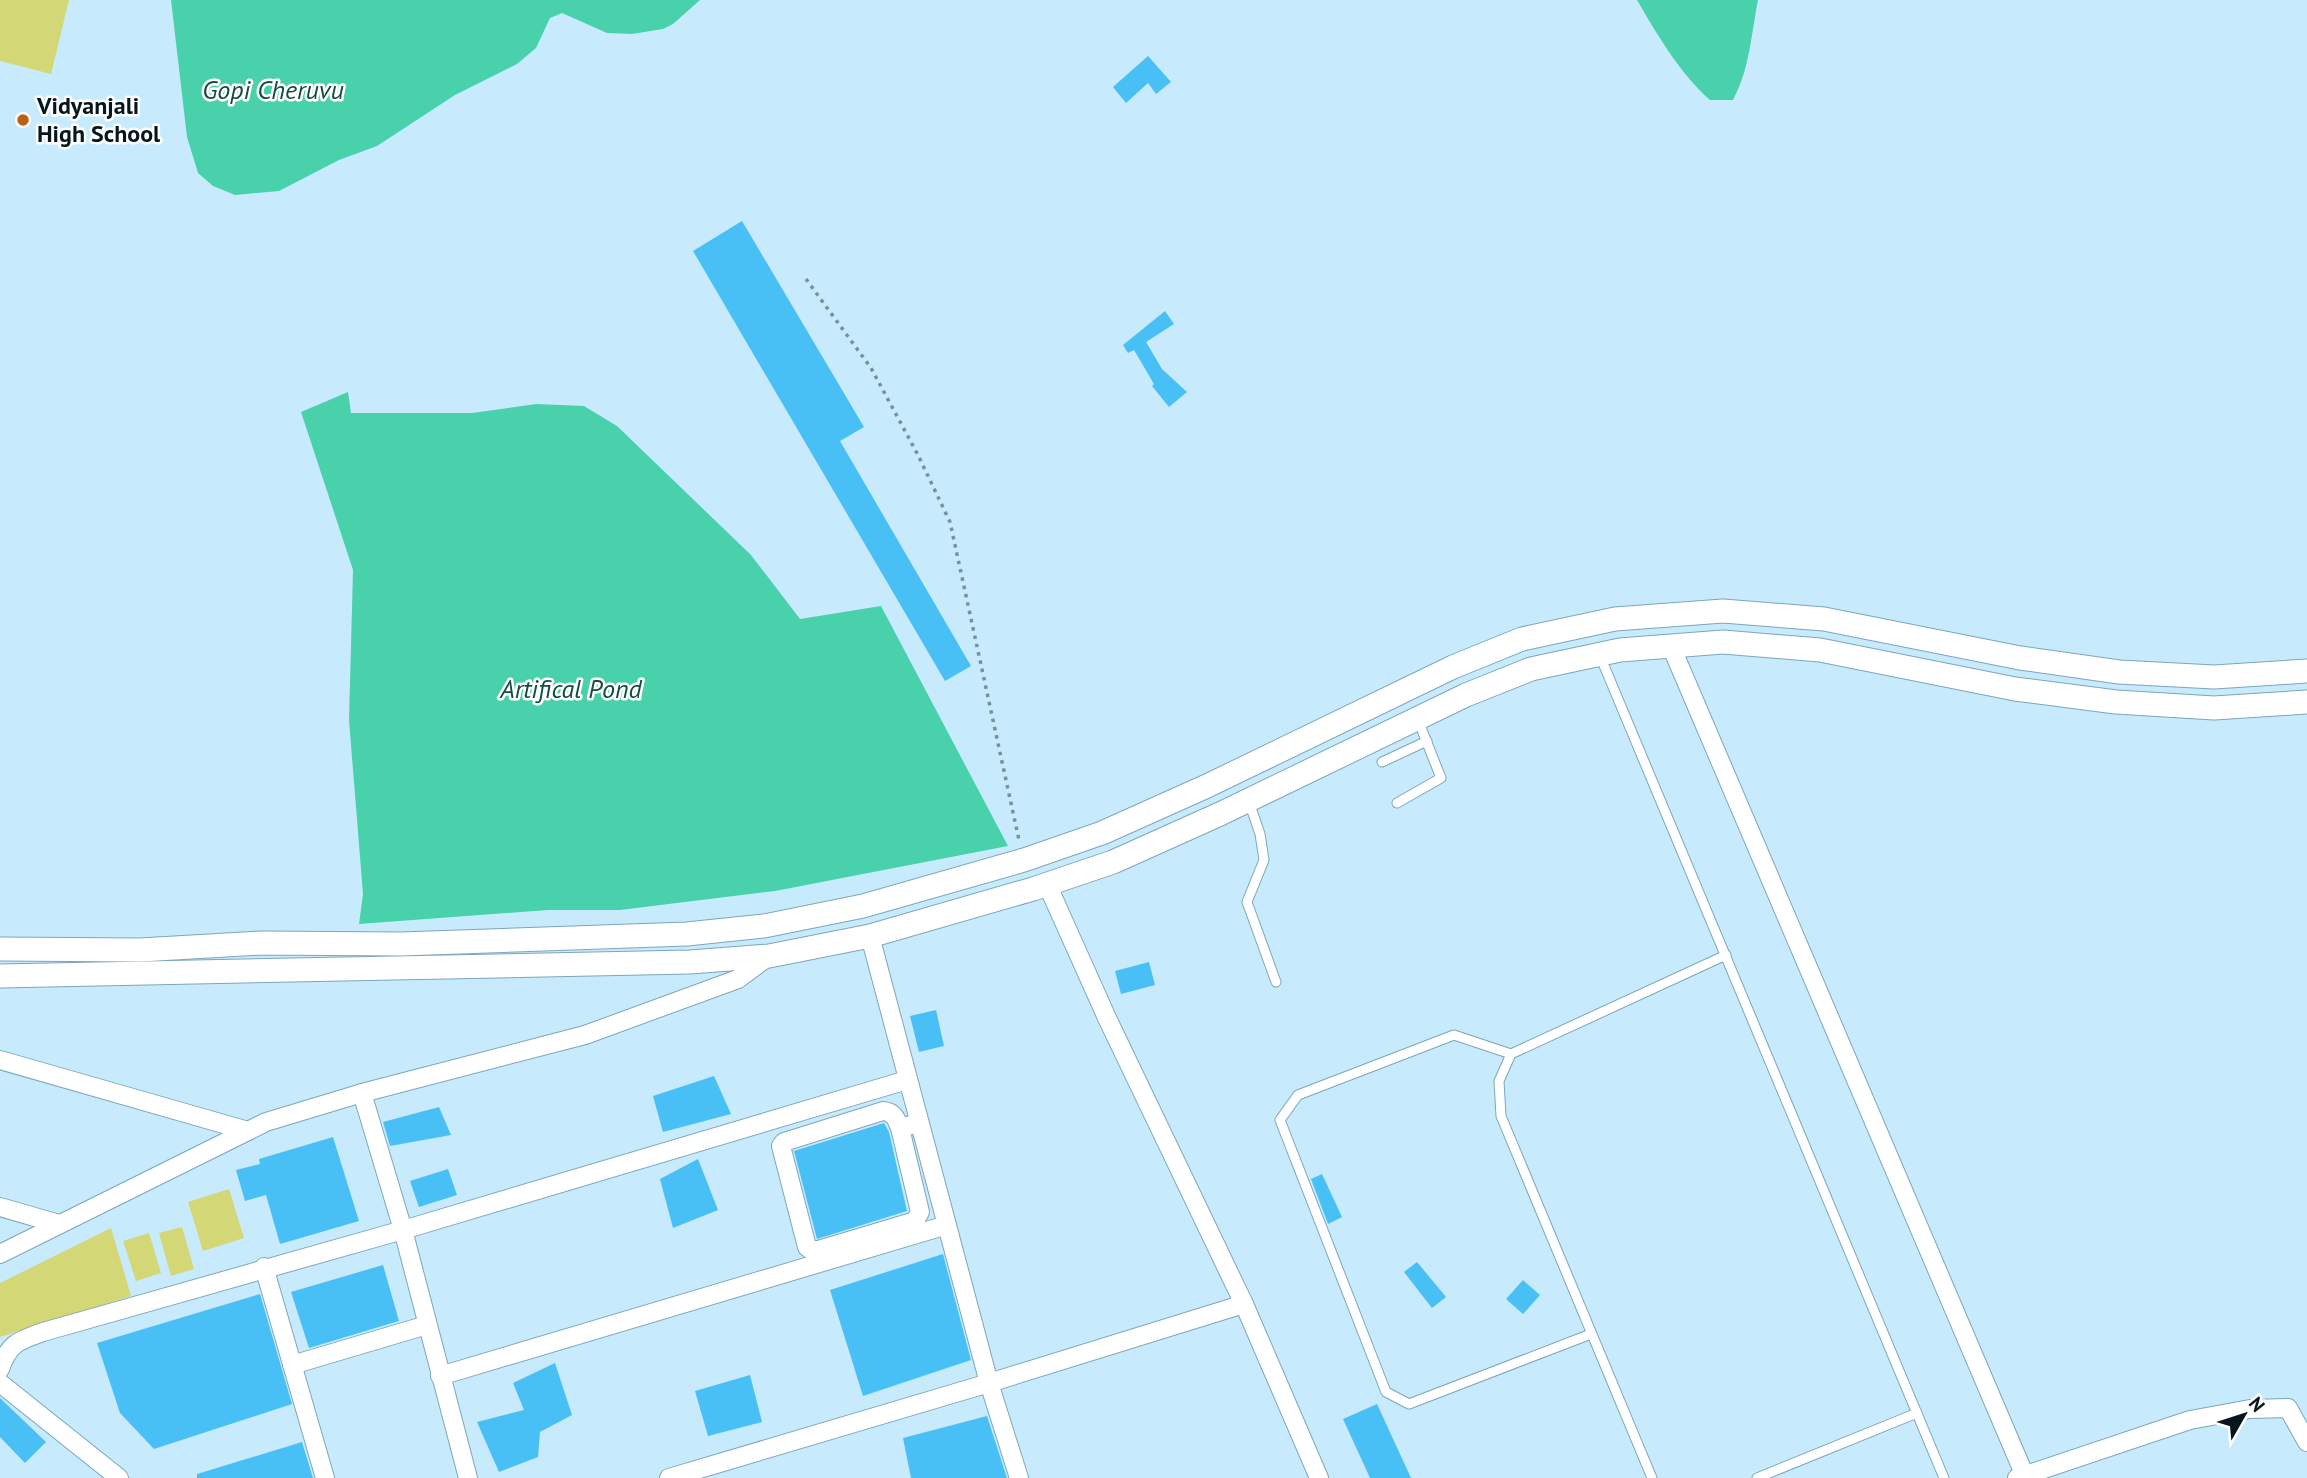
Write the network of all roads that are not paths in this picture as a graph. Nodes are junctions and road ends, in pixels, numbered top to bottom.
1 (1589, 625) junction
2 (1671, 646) junction
3 (1600, 654) junction
4 (2307, 671) edge
5 (2307, 702) edge
6 (1417, 718) junction
7 (1427, 741) junction
8 (1382, 762) dead end
9 (1248, 801) junction
10 (1398, 803) dead end
11 (1047, 884) junction
12 (764, 926) junction
13 (870, 936) junction
14 (0, 949) edge
15 (1726, 955) junction
16 (769, 956) junction
17 (0, 976) edge
18 (1276, 982) dead end
19 (1511, 1054) junction
20 (0, 1060) edge
21 (907, 1080) junction
22 (362, 1093) junction
23 (919, 1123) junction
24 (900, 1128) junction
25 (248, 1131) junction
26 (935, 1183) junction
27 (915, 1190) junction
28 (0, 1207) edge
29 (59, 1224) junction
30 (947, 1225) junction
31 (403, 1230) junction
32 (0, 1254) edge
33 (264, 1267) junction
34 (1244, 1304) junction
35 (427, 1325) junction
36 (1591, 1334) junction
37 (2, 1358) edge
38 (292, 1365) junction
39 (440, 1376) junction
40 (0, 1382) edge
41 (989, 1383) junction
42 (1917, 1413) junction
43 (2307, 1442) edge
44 (2021, 1477) edge
45 (119, 1478) edge
46 (324, 1478) edge
47 (468, 1478) edge
48 (669, 1478) edge
49 (1019, 1478) edge
50 (1319, 1478) edge
51 (1652, 1478) edge
52 (1757, 1478) edge
53 (1944, 1478) edge

1 - 3 street
1 - 4 street
1 - 12 street
2 - 3 street
2 - 5 street
2 - 44 street
3 - 6 street
3 - 15 lane
6 - 7 lane
6 - 9 street
7 - 8 lane
7 - 10 lane
9 - 11 street
9 - 18 lane
11 - 13 street
11 - 34 street
12 - 14 street
12 - 16 street
13 - 16 street
13 - 21 street
15 - 19 lane
15 - 42 lane
16 - 17 street
16 - 22 street
19 - 36 lane
19 - 36 lane
20 - 25 street
21 - 23 street
21 - 31 street
22 - 25 street
22 - 31 street
23 - 24 street
23 - 26 street
24 - 27 street
24 - 27 street
25 - 29 street
26 - 27 street
26 - 30 street
28 - 29 street
29 - 32 street
30 - 39 street
30 - 41 street
31 - 33 street
31 - 35 street
33 - 37 street
33 - 38 street
34 - 41 street
34 - 50 street
35 - 38 street
35 - 39 street
36 - 51 lane
38 - 46 street
39 - 47 street
40 - 45 street
41 - 48 street
41 - 49 street
42 - 52 lane
42 - 53 lane
43 - 44 street

